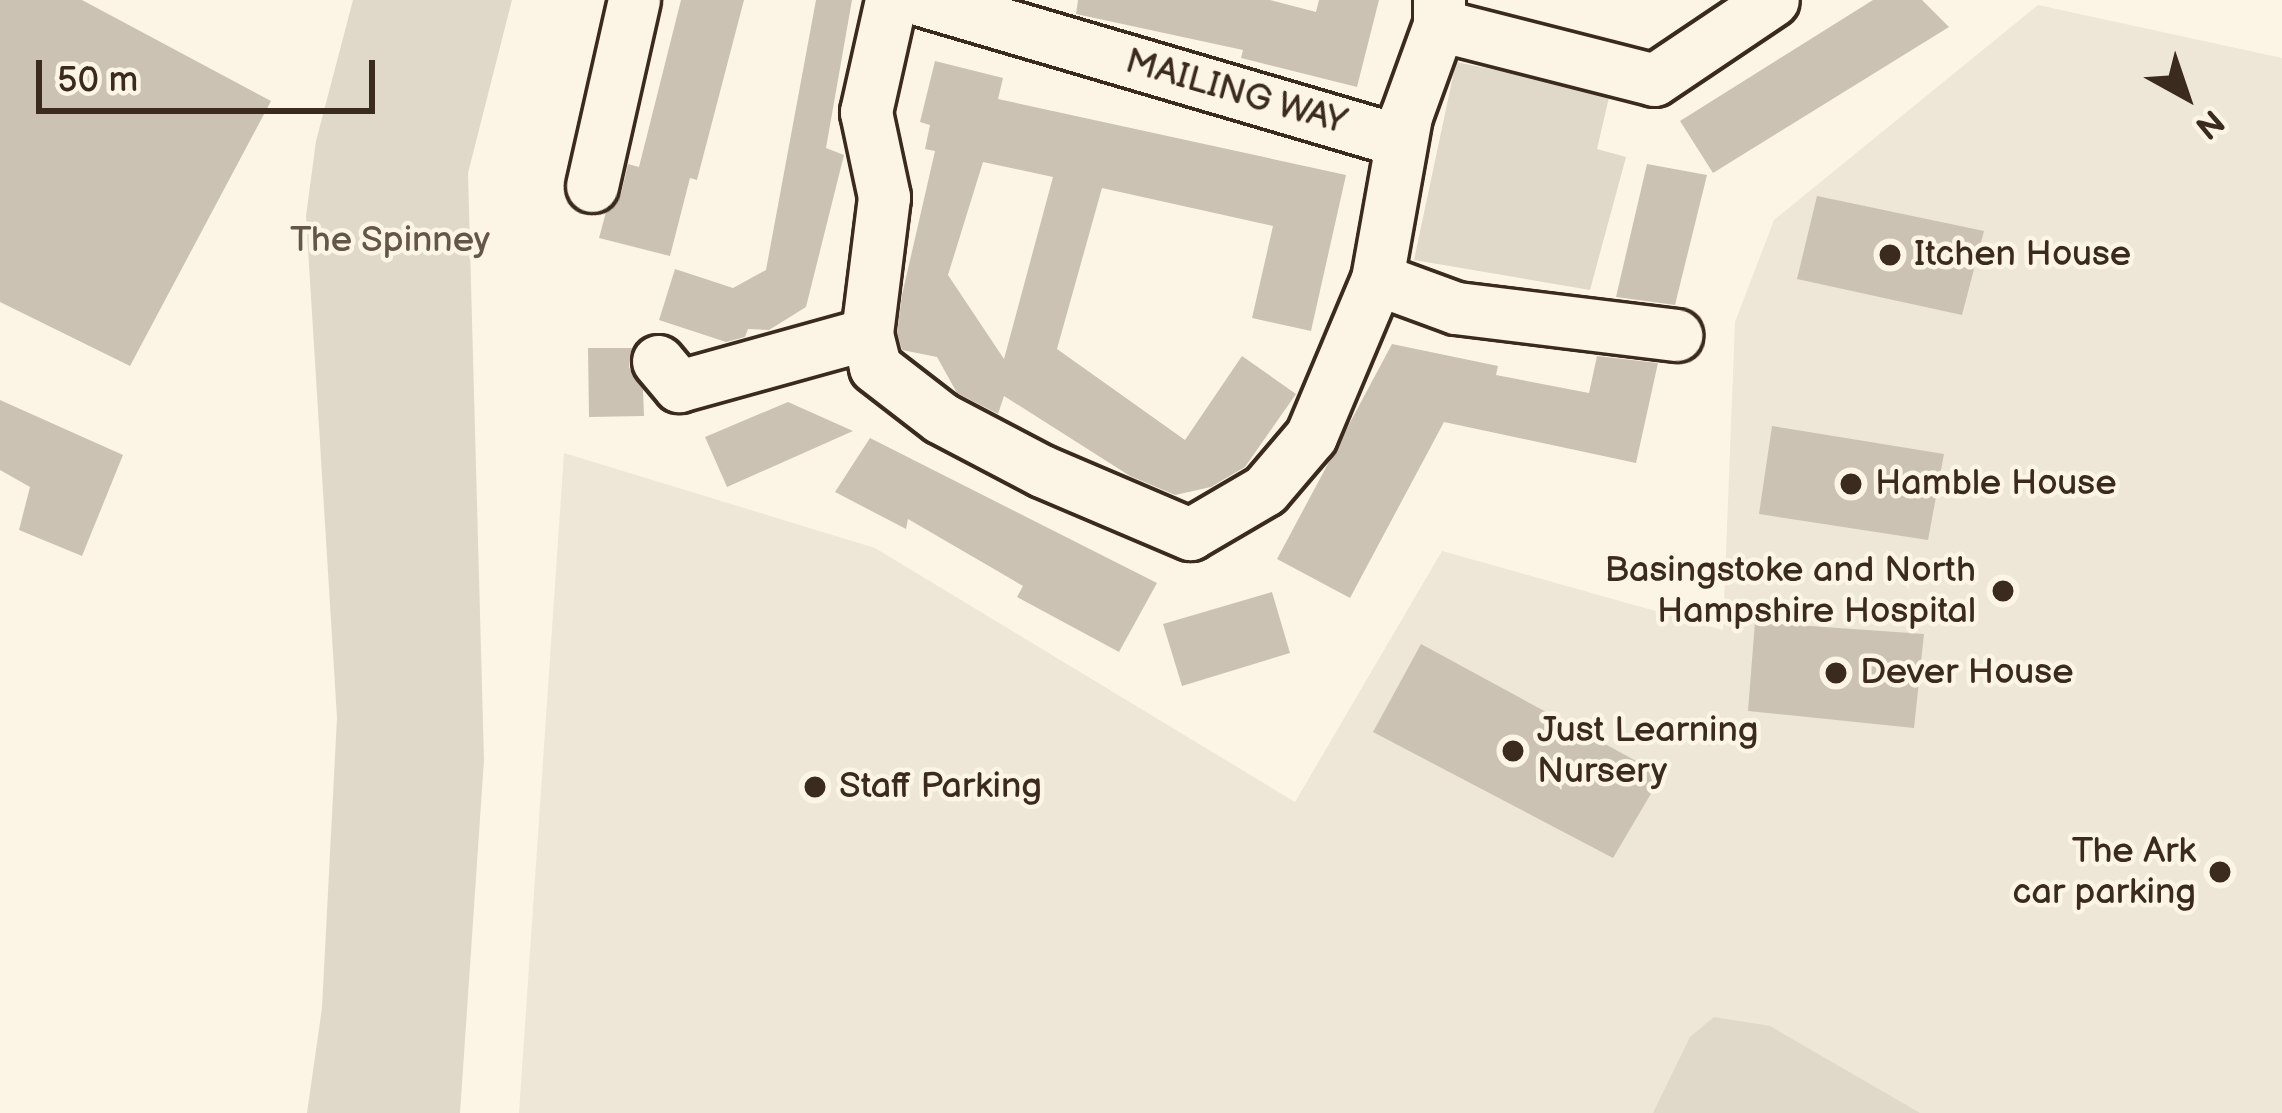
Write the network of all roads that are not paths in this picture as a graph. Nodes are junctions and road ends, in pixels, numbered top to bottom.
1 (634, 0) edge
2 (1773, 0) edge
3 (918, 1) edge
4 (1439, 13) edge
5 (1401, 140) junction
6 (592, 187) dead end
7 (1377, 279) junction
8 (867, 334) junction
9 (1676, 335) dead end
10 (658, 361) dead end

1 - 6 street
2 - 4 street
3 - 5 street, MAILING WAY
3 - 8 street
4 - 5 street
5 - 7 street
7 - 8 street
7 - 9 street
8 - 10 street

